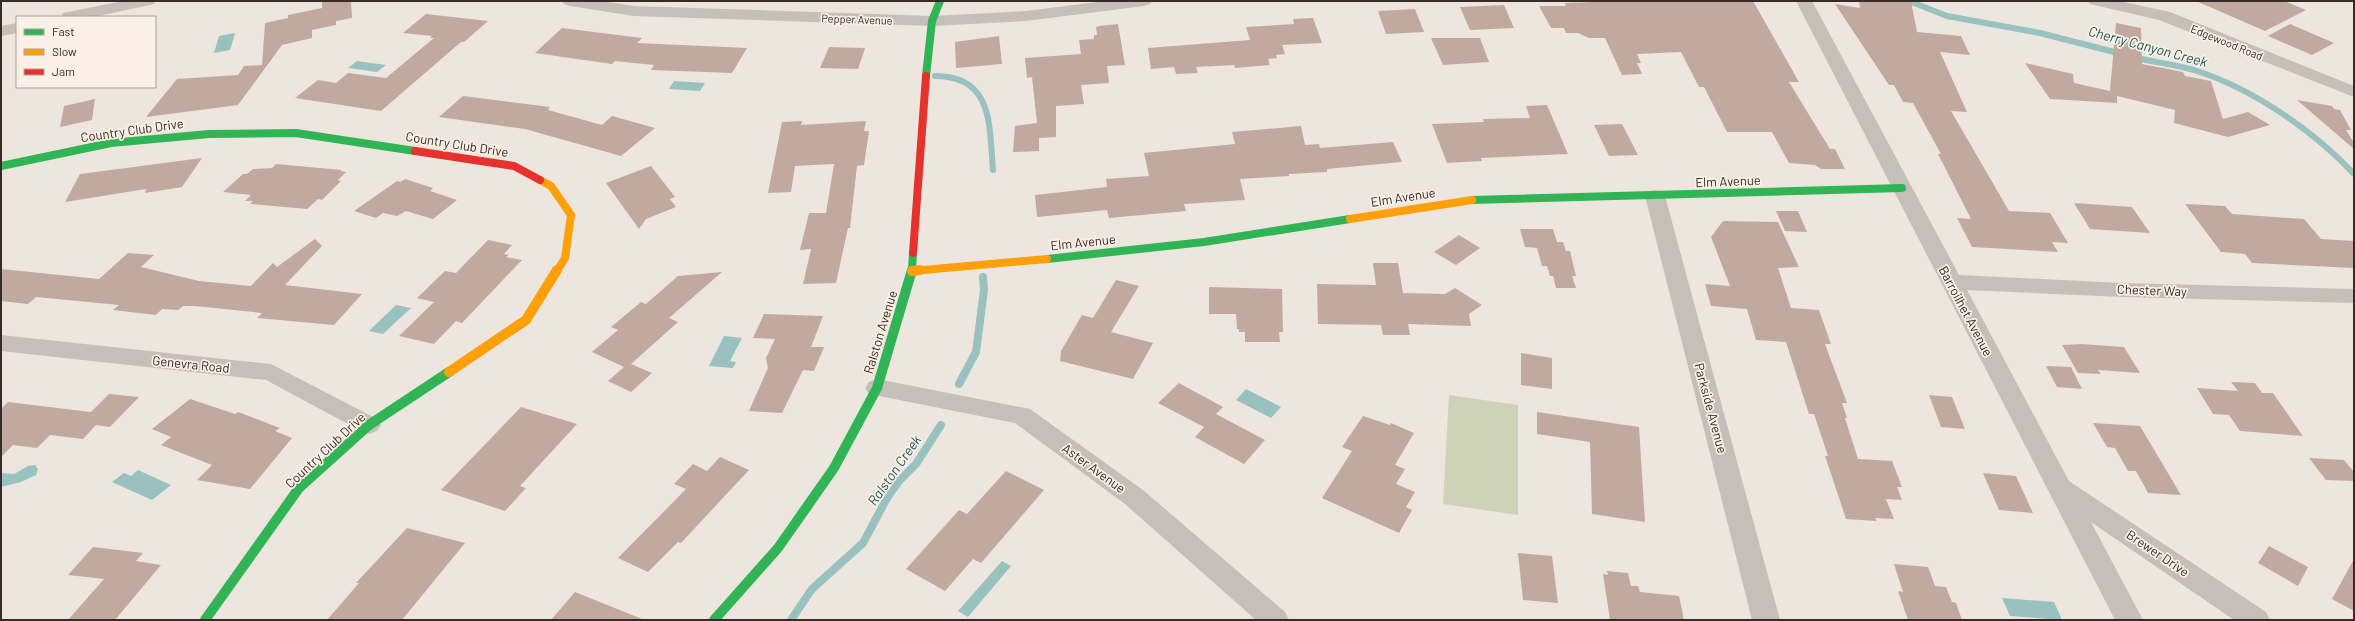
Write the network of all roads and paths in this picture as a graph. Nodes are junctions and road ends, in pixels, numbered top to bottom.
1 (148, 1) edge
2 (570, 1) edge
3 (940, 1) edge
4 (1144, 1) edge
5 (1804, 1) edge
6 (2096, 1) edge
7 (74, 16) edge
8 (932, 21) junction
9 (16, 28) edge
10 (1, 31) edge
11 (2354, 92) edge
12 (1, 166) edge
13 (1902, 188) junction
14 (1655, 196) junction
15 (912, 271) junction
16 (1951, 282) junction
17 (2354, 296) edge
18 (1, 343) edge
19 (877, 388) junction
20 (369, 425) junction
21 (2059, 487) junction
22 (206, 620) edge
23 (714, 620) edge
24 (1275, 620) edge
25 (1766, 620) edge
26 (2129, 620) edge
27 (2256, 620) edge

1 - 7 street
2 - 8 street, Pepper Avenue
3 - 8 street, Ralston Avenue
4 - 8 street, Pepper Avenue
5 - 13 street, Barroilhet Avenue
6 - 11 street, Edgewood Road
8 - 15 street, Ralston Avenue
9 - 10 street
12 - 20 street, Country Club Drive
13 - 14 street, Elm Avenue
13 - 16 street, Barroilhet Avenue
14 - 15 street, Elm Avenue
14 - 25 street, Parkside Avenue
15 - 19 street, Ralston Avenue
16 - 17 street, Chester Way
16 - 21 street, Barroilhet Avenue
18 - 20 street, Genevra Road
19 - 23 street, Ralston Avenue
19 - 24 street, Aster Avenue
20 - 22 street, Country Club Drive
21 - 26 street, Barroilhet Avenue
21 - 27 street, Brewer Drive

